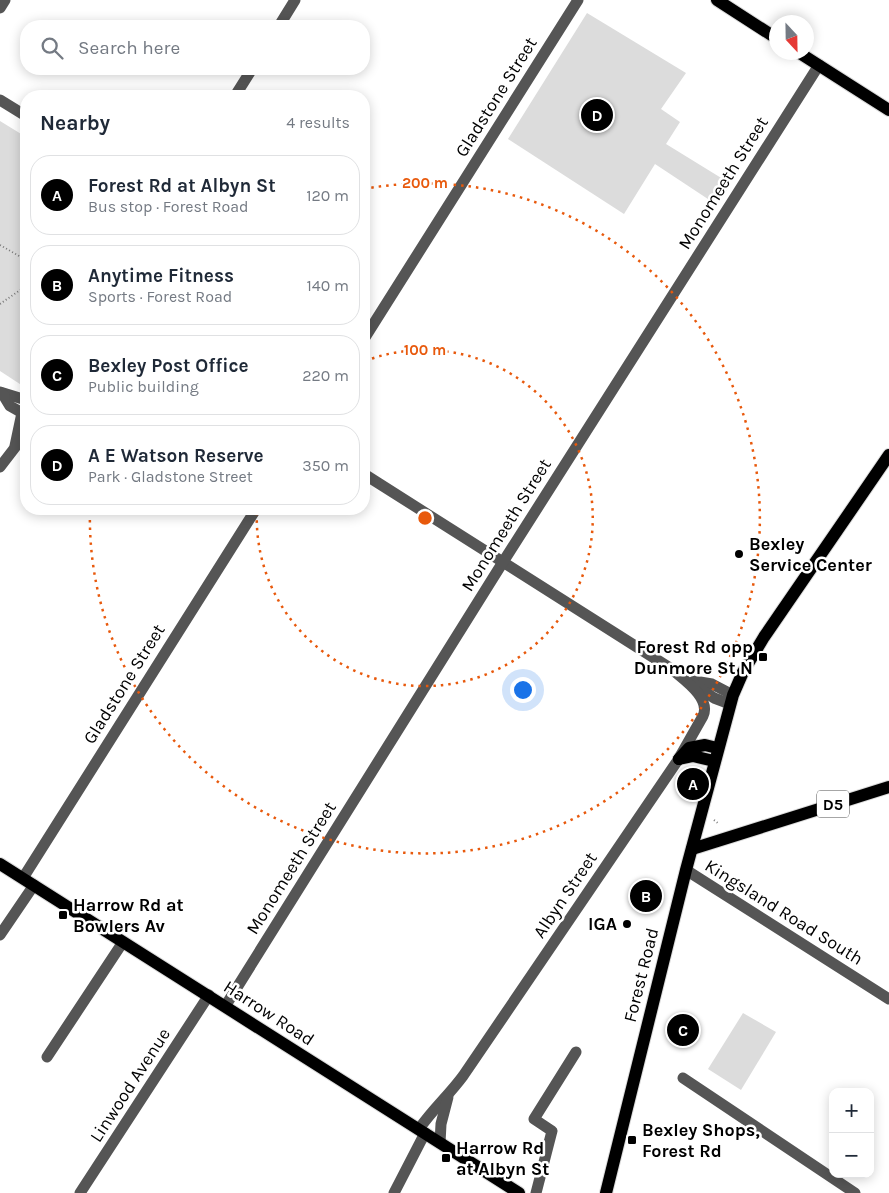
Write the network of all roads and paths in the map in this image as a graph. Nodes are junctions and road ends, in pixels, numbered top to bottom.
1 (5, 0) edge
2 (295, 0) edge
3 (578, 0) edge
4 (717, 0) edge
5 (0, 8) edge
6 (283, 20) edge
7 (769, 33) edge
8 (810, 60) edge
9 (819, 66) junction
10 (248, 75) edge
11 (238, 90) edge
12 (0, 100) edge
13 (889, 110) edge
14 (20, 112) edge
15 (0, 245) edge
16 (20, 257) edge
17 (20, 290) edge
18 (0, 304) edge
19 (370, 329) edge
20 (1, 392) edge
21 (20, 398) edge
22 (20, 410) edge
23 (20, 427) edge
24 (20, 440) edge
25 (14, 446) junction
26 (889, 455) edge
27 (0, 467) edge
28 (370, 478) edge
29 (252, 515) edge
30 (503, 562) junction
31 (674, 671) junction
32 (731, 699) junction
33 (717, 748) junction
34 (679, 759) junction
35 (714, 761) junction
36 (889, 787) edge
37 (714, 820) dead end
38 (719, 824) dead end
39 (692, 849) junction
40 (0, 864) edge
41 (686, 870) junction
42 (29, 882) junction
43 (0, 935) edge
44 (123, 942) junction
45 (209, 995) junction
46 (889, 997) edge
47 (226, 1006) junction
48 (576, 1052) dead end
49 (47, 1057) dead end
50 (683, 1078) dead end
51 (448, 1097) junction
52 (422, 1131) junction
53 (440, 1143) junction
54 (80, 1193) edge
55 (394, 1193) edge
56 (519, 1193) edge
57 (536, 1193) edge
58 (606, 1193) edge
59 (855, 1193) edge

1 - 5 street
2 - 6 street
3 - 19 street, Gladstone Street
4 - 7 main road
8 - 9 main road
9 - 13 main road
9 - 30 street, Monomeeth Street
10 - 11 street
12 - 14 street
15 - 16 path
17 - 18 path
20 - 21 street
20 - 22 street
23 - 25 street
24 - 25 street
25 - 27 street
26 - 32 main road, Forest Road
28 - 30 street
29 - 42 street, Gladstone Street
30 - 31 street
30 - 47 street, Monomeeth Street
31 - 32 street
31 - 34 street, Albyn Street
32 - 33 main road, Forest Road
33 - 34 main road
33 - 35 main road, Forest Road
34 - 35 main road
34 - 51 street, Albyn Street
35 - 39 main road, Forest Road
36 - 39 main road, D5
37 - 38 path
39 - 41 main road, Forest Road
40 - 42 main road, Harrow Road
41 - 46 street, Kingsland Road South
41 - 58 main road, Forest Road
42 - 43 street, Gladstone Street
42 - 44 main road, Harrow Road
44 - 45 main road, Harrow Road
44 - 49 street
45 - 47 main road, Harrow Road
45 - 54 street, Linwood Avenue
47 - 52 main road, Harrow Road
48 - 57 street
50 - 59 street
51 - 52 street, Albyn Street
51 - 53 street, Albyn Street
52 - 53 main road, Harrow Road
52 - 55 street, Albyn Street
53 - 56 main road, Harrow Road

